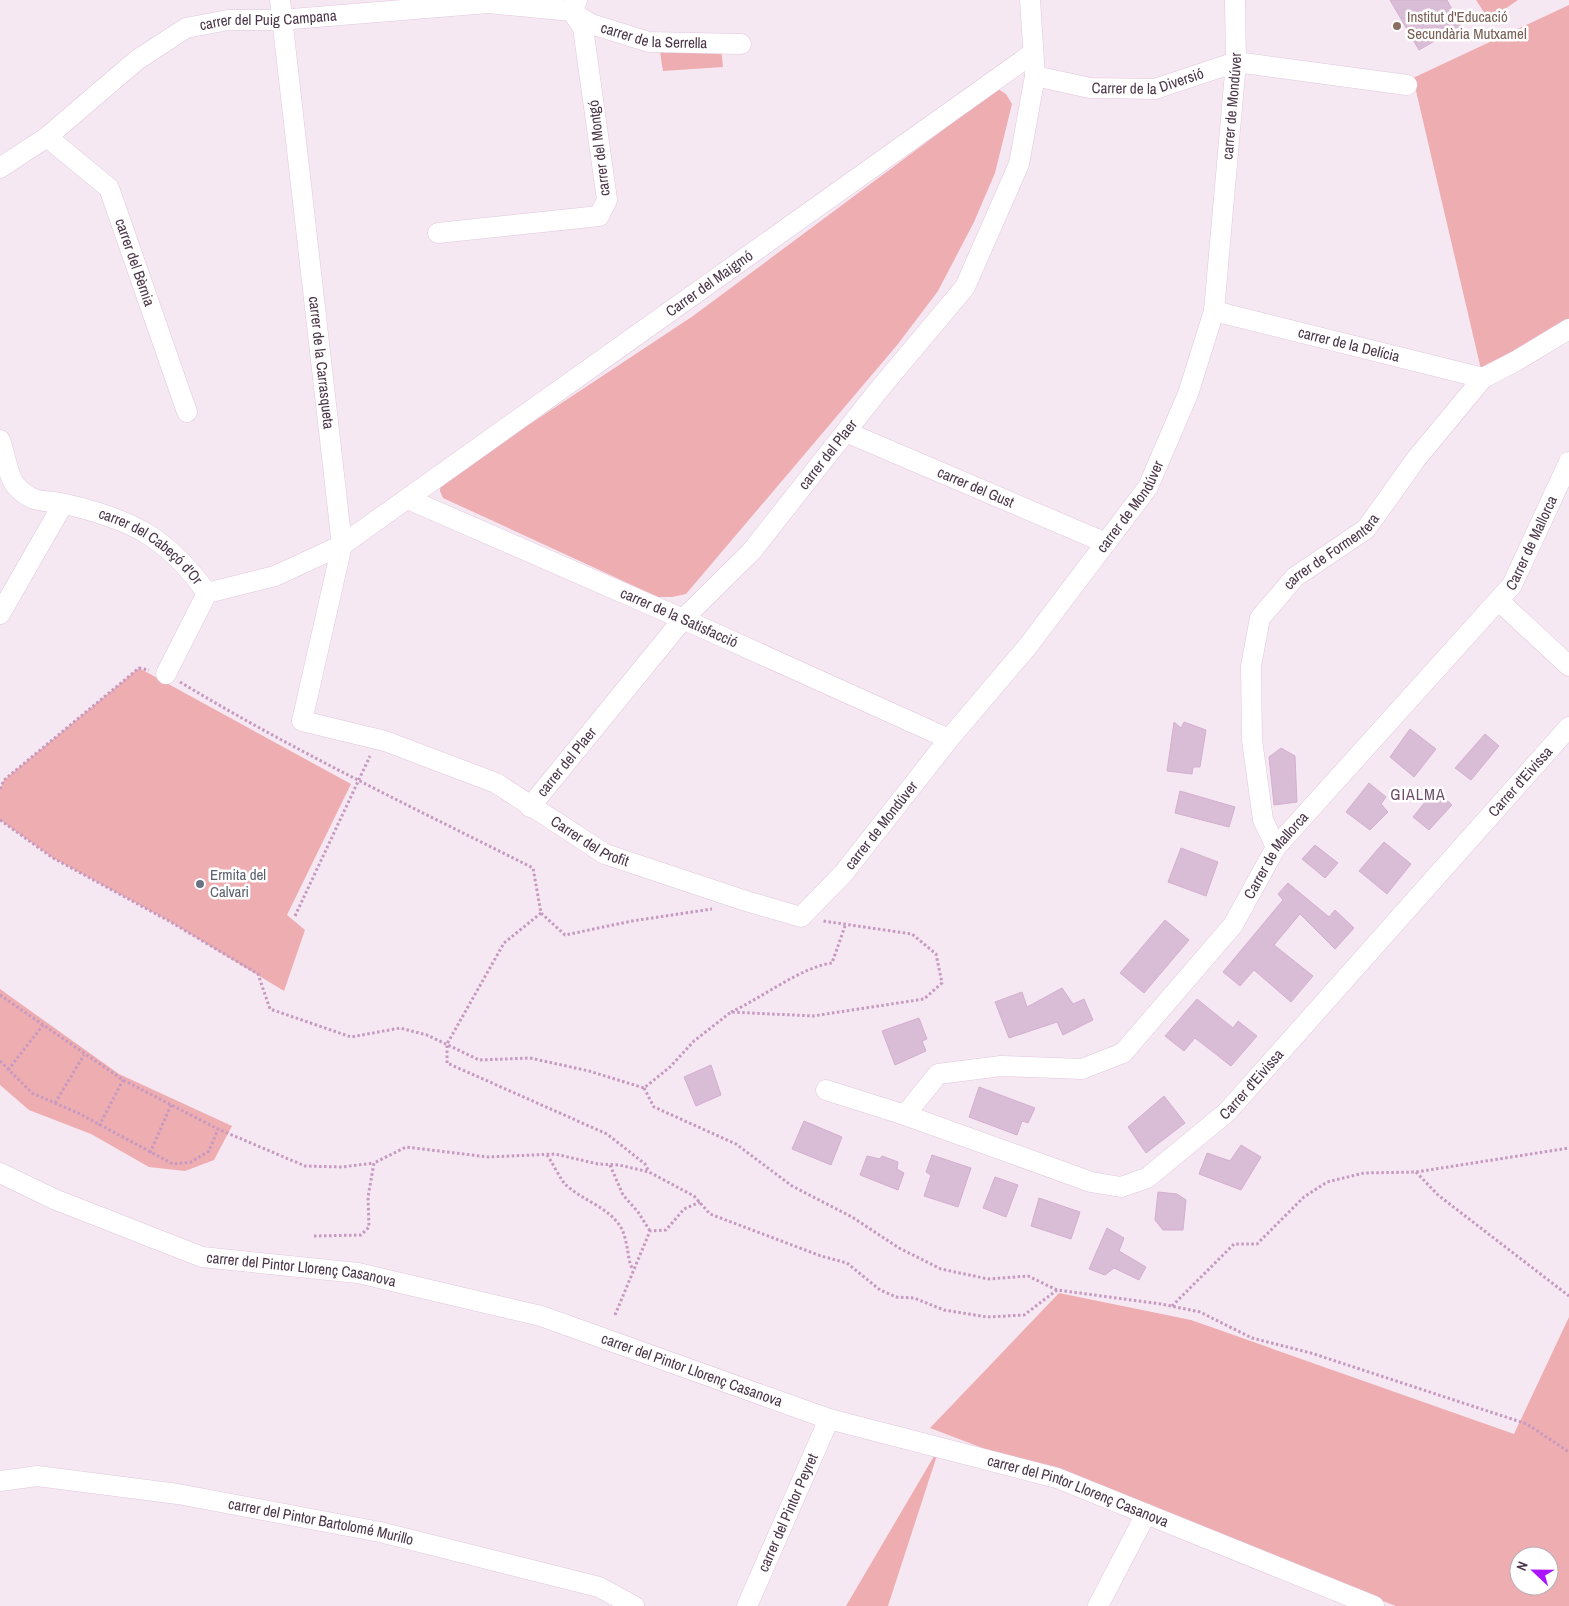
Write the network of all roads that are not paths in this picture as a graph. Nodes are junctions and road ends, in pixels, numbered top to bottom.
1 (280, 0) edge
2 (1030, 0) edge
3 (1235, 0) edge
4 (489, 2) edge
5 (574, 6) edge
6 (280, 20) junction
7 (742, 44) dead end
8 (1033, 53) junction
9 (1236, 62) junction
10 (1035, 76) junction
11 (1407, 85) dead end
12 (47, 137) junction
13 (0, 168) edge
14 (438, 233) dead end
15 (1214, 311) junction
16 (1569, 329) edge
17 (1483, 378) junction
18 (187, 412) dead end
19 (846, 432) junction
20 (0, 440) edge
21 (1569, 462) edge
22 (408, 499) junction
23 (63, 504) junction
24 (1106, 544) junction
25 (342, 545) junction
26 (206, 593) junction
27 (1499, 601) junction
28 (0, 614) edge
29 (683, 619) junction
30 (1569, 666) edge
31 (166, 674) road end
32 (302, 721) joint
33 (1569, 727) edge
34 (949, 739) junction
35 (530, 807) junction
36 (1276, 847) junction
37 (801, 917) joint
38 (826, 1090) dead end
39 (904, 1115) junction
40 (0, 1173) edge
41 (829, 1420) junction
42 (0, 1481) edge
43 (1146, 1514) junction
44 (634, 1606) edge
45 (747, 1606) edge
46 (1098, 1606) edge
47 (1374, 1606) edge

1 - 6 street, carrer de la Carrasqueta
2 - 8 street
3 - 9 street, carrer de Mondúver
4 - 5 street, carrer del Puig Campana
4 - 6 street, carrer del Puig Campana
5 - 7 street, carrer de la Serrella
5 - 14 street, carrer del Montgó
6 - 12 street, carrer del Puig Campana
6 - 25 street, carrer de la Carrasqueta
8 - 10 street, carrer del Plaer
8 - 22 street, Carrer del Maigmó
9 - 10 street, Carrer de la Diversió
9 - 11 street, Carrer de la Diversió
9 - 15 street, carrer de Mondúver
10 - 19 street, carrer del Plaer
12 - 13 street, carrer del Puig Campana
12 - 18 street, carrer del Bèrnia
15 - 17 street, carrer de la Delícia
15 - 24 street, carrer de Mondúver
16 - 17 street, carrer de Formentera
17 - 36 street, carrer de Formentera
19 - 24 street, carrer del Gust
19 - 29 street, carrer del Plaer
20 - 23 street, carrer del Cabeçó d'Or
21 - 27 street, Carrer de Mallorca
22 - 25 street, Carrer del Maigmó
22 - 29 street, carrer de la Satisfacció
23 - 26 street, carrer del Cabeçó d'Or
23 - 28 street
24 - 34 street, carrer de Mondúver
25 - 26 street, carrer del Cabeçó d'Or
25 - 32 street, carrer de la Carrasqueta
26 - 31 street
27 - 30 street
27 - 36 street, Carrer de Mallorca
29 - 34 street, carrer de la Satisfacció
29 - 35 street, carrer del Plaer
32 - 35 street, Carrer del Profit
33 - 39 street, Carrer d'Eivissa
34 - 37 street, carrer de Mondúver
35 - 37 street, Carrer del Profit
36 - 39 street, Carrer de Mallorca
38 - 39 street, Carrer d'Eivissa
40 - 41 street, carrer del Pintor Llorenç Casanova
41 - 43 street, carrer del Pintor Llorenç Casanova
41 - 45 street, carrer del Pintor Peyret
42 - 44 street, carrer del Pintor Bartolomé Murillo
43 - 46 street
43 - 47 street, carrer del Pintor Llorenç Casanova

